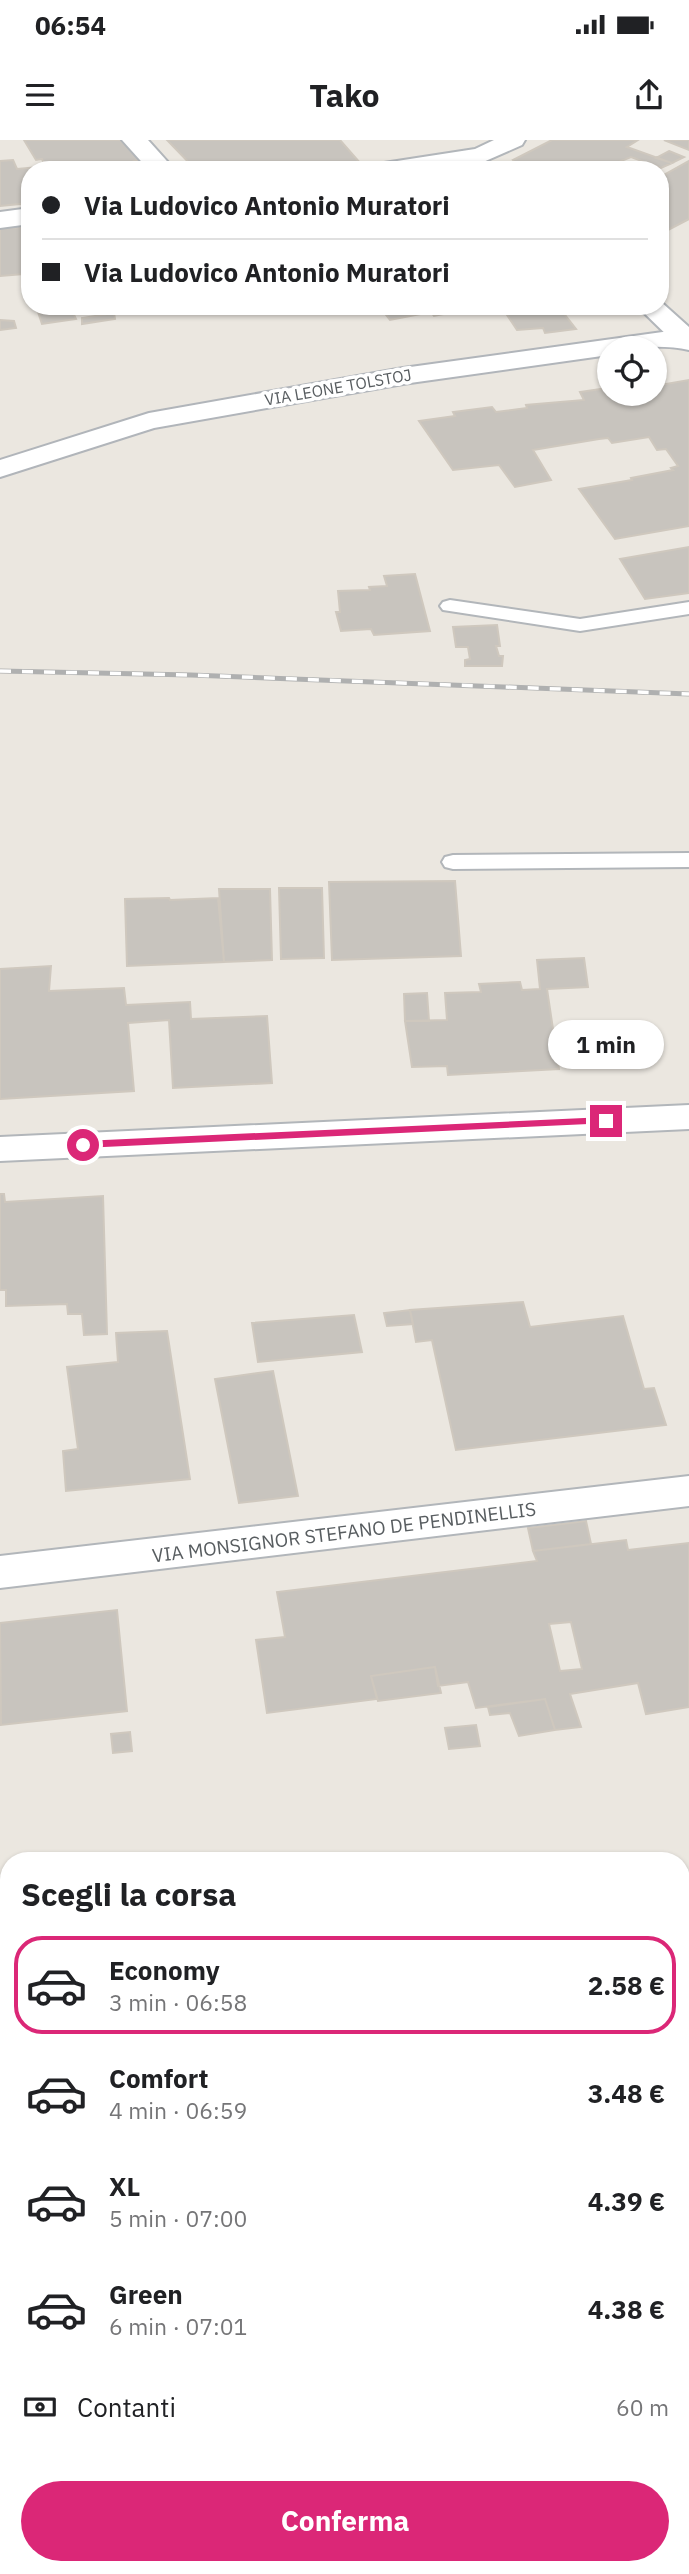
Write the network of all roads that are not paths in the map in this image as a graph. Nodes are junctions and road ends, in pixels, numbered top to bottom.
1 (134, 140) edge
2 (513, 140) edge
3 (481, 155) edge
4 (154, 161) edge
5 (442, 161) edge
6 (21, 217) edge
7 (0, 220) edge
8 (660, 315) edge
9 (686, 339) edge
10 (0, 469) edge
11 (450, 606) dead end
12 (689, 608) edge
13 (689, 860) edge
14 (453, 862) dead end
15 (689, 1117) edge
16 (0, 1149) edge
17 (689, 1491) edge
18 (0, 1572) edge

1 - 4 street
2 - 3 street
3 - 5 street
6 - 7 street
8 - 9 street
9 - 10 street, VIA LEONE TOLSTOJ
11 - 12 lane
13 - 14 lane
15 - 16 street
17 - 18 street, VIA MONSIGNOR STEFANO DE PENDINELLIS

